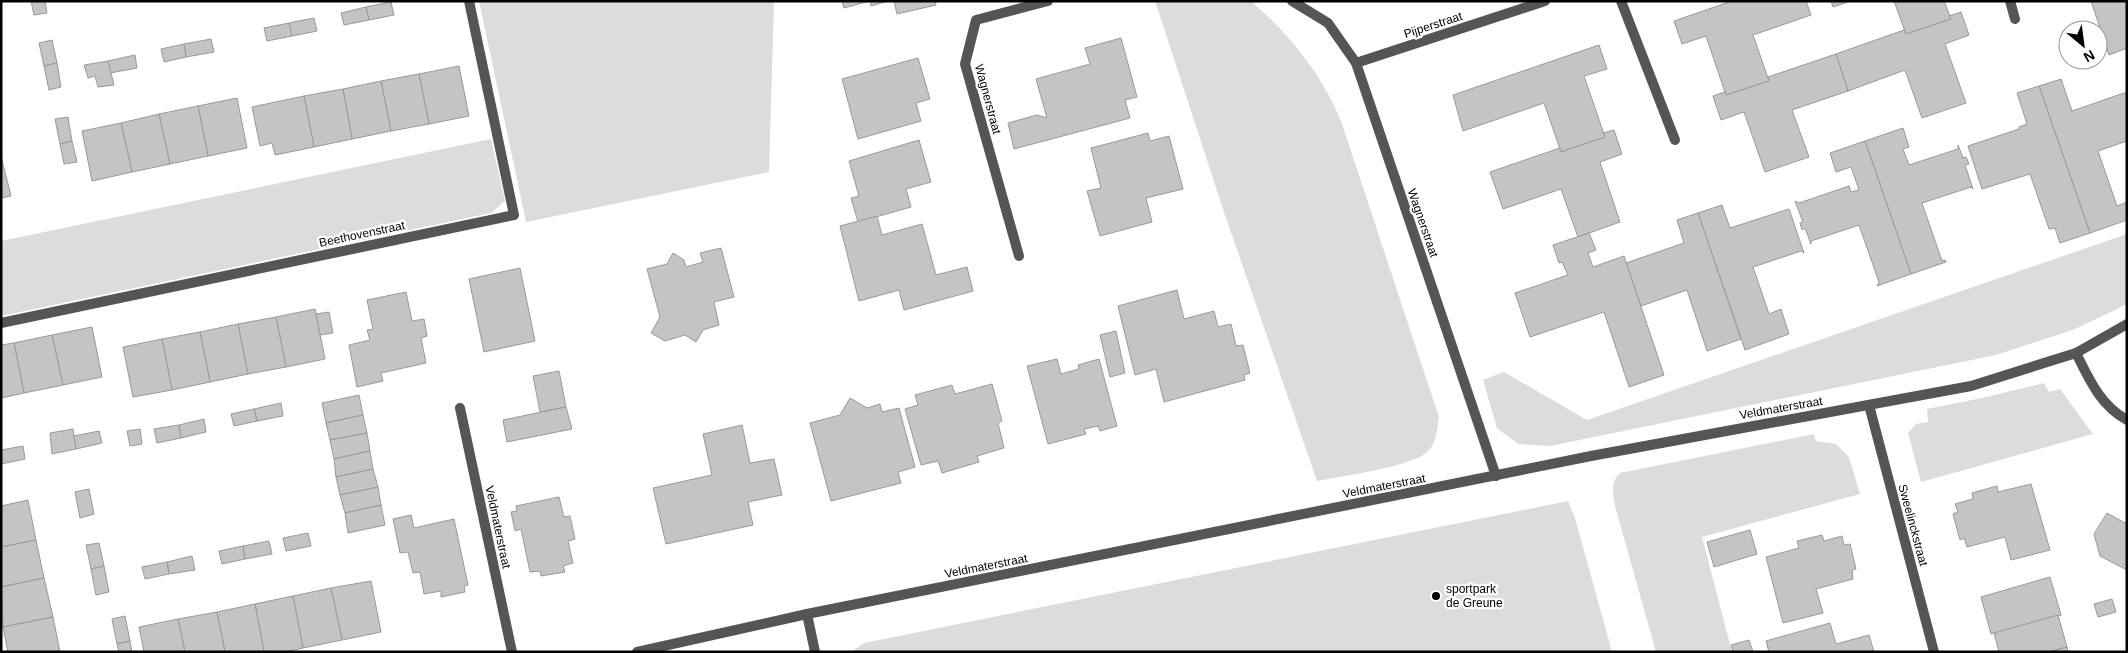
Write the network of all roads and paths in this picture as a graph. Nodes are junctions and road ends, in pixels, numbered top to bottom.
1 (469, 1) edge
2 (1048, 1) edge
3 (1292, 1) edge
4 (1545, 1) edge
5 (1621, 1) edge
6 (2010, 1) edge
7 (2016, 19) dead end
8 (1356, 63) junction
9 (1675, 140) dead end
10 (1019, 256) dead end
11 (1, 323) edge
12 (2127, 324) edge
13 (2076, 353) junction
14 (1869, 405) junction
15 (460, 408) dead end
16 (2127, 420) edge
17 (1496, 476) junction
18 (806, 614) junction
19 (512, 652) edge
20 (637, 652) edge
21 (815, 652) edge
22 (1934, 652) edge

1 - 11 street, Beethovenstraat
2 - 10 street, Wagnerstraat
3 - 8 street, Wagnerstraat
4 - 8 street, Pijperstraat
5 - 9 street
6 - 7 street
8 - 17 street, Wagnerstraat
12 - 13 street, Veldmaterstraat
13 - 14 street, Veldmaterstraat
13 - 16 street
14 - 17 street, Veldmaterstraat
14 - 22 street, Sweelinckstraat
15 - 19 street, Veldmaterstraat
17 - 18 street, Veldmaterstraat
18 - 20 street, Veldmaterstraat
18 - 21 street

